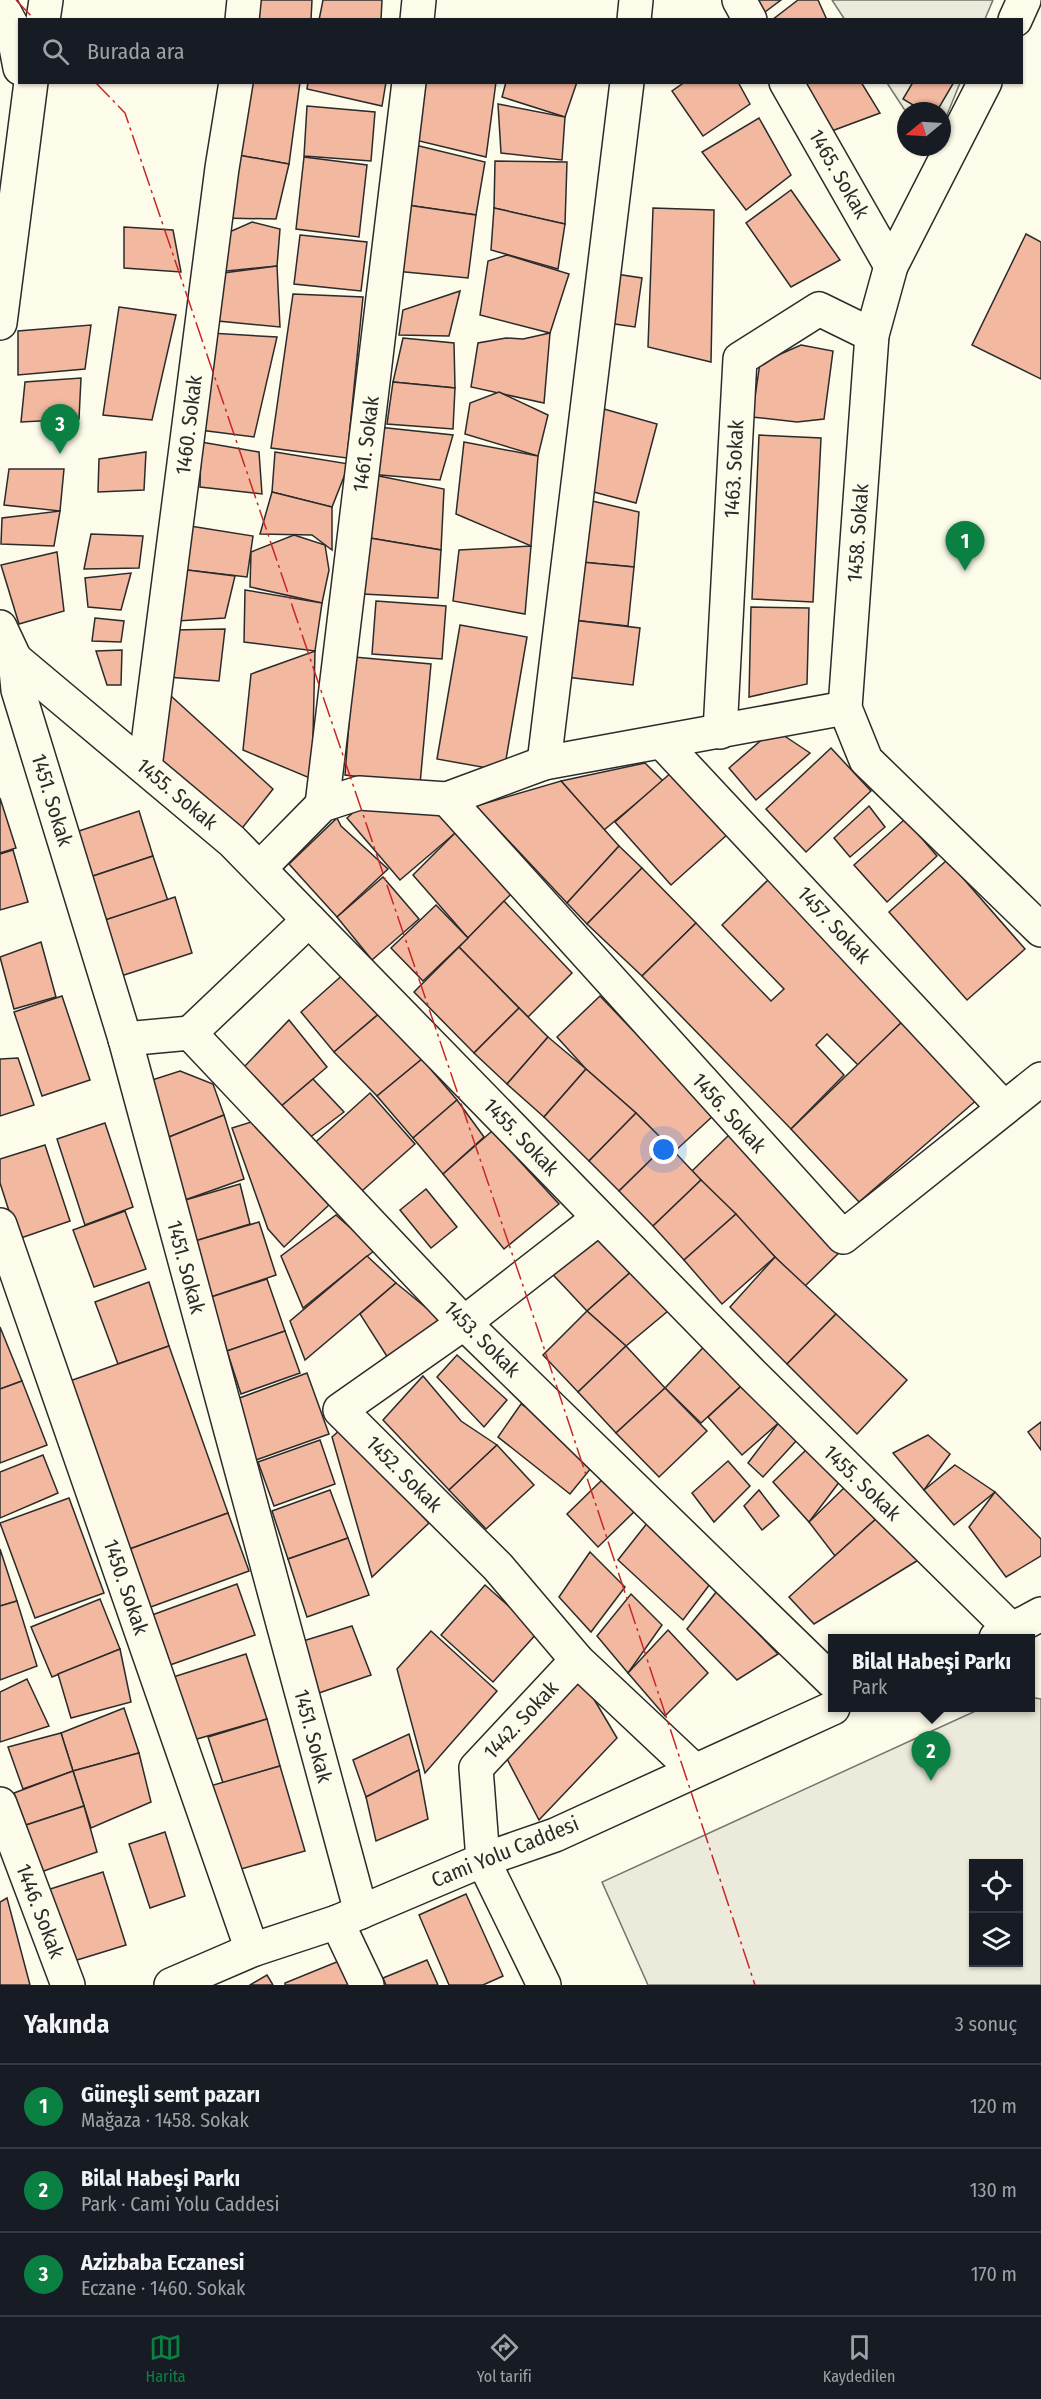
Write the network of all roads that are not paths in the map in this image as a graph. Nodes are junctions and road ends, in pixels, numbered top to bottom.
1 (46, 0) edge
2 (244, 0) edge
3 (419, 0) edge
4 (636, 0) edge
5 (739, 0) edge
6 (1024, 0) edge
7 (0, 4) edge
8 (43, 18) edge
9 (243, 18) edge
10 (417, 18) edge
11 (634, 18) edge
12 (749, 18) edge
13 (1016, 18) edge
14 (18, 58) edge
15 (236, 84) edge
16 (409, 84) edge
17 (627, 84) edge
18 (787, 84) edge
19 (984, 84) edge
20 (26, 90) edge
21 (891, 266) junction
22 (0, 323) edge
23 (872, 335) junction
24 (0, 627) edge
25 (15, 658) junction
26 (845, 708) junction
27 (720, 732) junction
28 (663, 743) junction
29 (544, 763) junction
30 (145, 767) junction
31 (447, 799) junction
32 (322, 806) junction
33 (260, 868) junction
34 (309, 920) junction
35 (1041, 930) edge
36 (190, 1033) junction
37 (124, 1039) junction
38 (1041, 1079) edge
39 (1004, 1108) junction
40 (599, 1218) junction
41 (0, 1225) edge
42 (465, 1323) junction
43 (1041, 1614) edge
44 (1004, 1634) edge
45 (1007, 1634) edge
46 (577, 1660) junction
47 (828, 1677) edge
48 (828, 1710) edge
49 (693, 1769) junction
50 (0, 1804) edge
51 (483, 1860) junction
52 (349, 1917) junction
53 (252, 1950) junction
54 (184, 1983) edge
55 (68, 1985) edge
56 (367, 1985) edge
57 (544, 1985) edge

1 - 8 street
2 - 9 street
3 - 10 street
4 - 11 street
5 - 12 street
6 - 13 street
7 - 14 street
15 - 30 street, 1460. Sokak
16 - 32 street, 1461. Sokak
17 - 29 street
18 - 21 street, 1465. Sokak
19 - 21 street, 1458. Sokak
20 - 22 street
21 - 23 street, 1458. Sokak
23 - 26 street, 1458. Sokak
23 - 27 street, 1463. Sokak
24 - 25 street, 1451. Sokak
25 - 30 street, 1455. Sokak
25 - 37 street, 1451. Sokak
26 - 27 street
26 - 35 street, 1458. Sokak
27 - 28 street
28 - 29 street
28 - 39 street, 1457. Sokak
29 - 31 street
30 - 33 street, 1455. Sokak
31 - 32 street
31 - 39 street, 1456. Sokak
32 - 33 street
33 - 34 street, 1455. Sokak
34 - 36 street
34 - 40 street, 1455. Sokak
36 - 37 street
36 - 42 street, 1453. Sokak
37 - 52 street, 1451. Sokak
38 - 39 street, 1456. Sokak
40 - 42 street, 1452. Sokak
40 - 44 street, 1455. Sokak
41 - 53 street, 1450. Sokak
42 - 46 street, 1452. Sokak
42 - 47 street, 1453. Sokak
43 - 45 street
46 - 49 street, 1452. Sokak
46 - 51 street, 1442. Sokak
48 - 49 street, Cami Yolu Caddesi
49 - 51 street, Cami Yolu Caddesi
50 - 55 street, 1446. Sokak
51 - 52 street, Cami Yolu Caddesi
51 - 57 street, 1442. Sokak
52 - 53 street, Cami Yolu Caddesi
52 - 56 street, 1451. Sokak
53 - 54 street, Cami Yolu Caddesi

